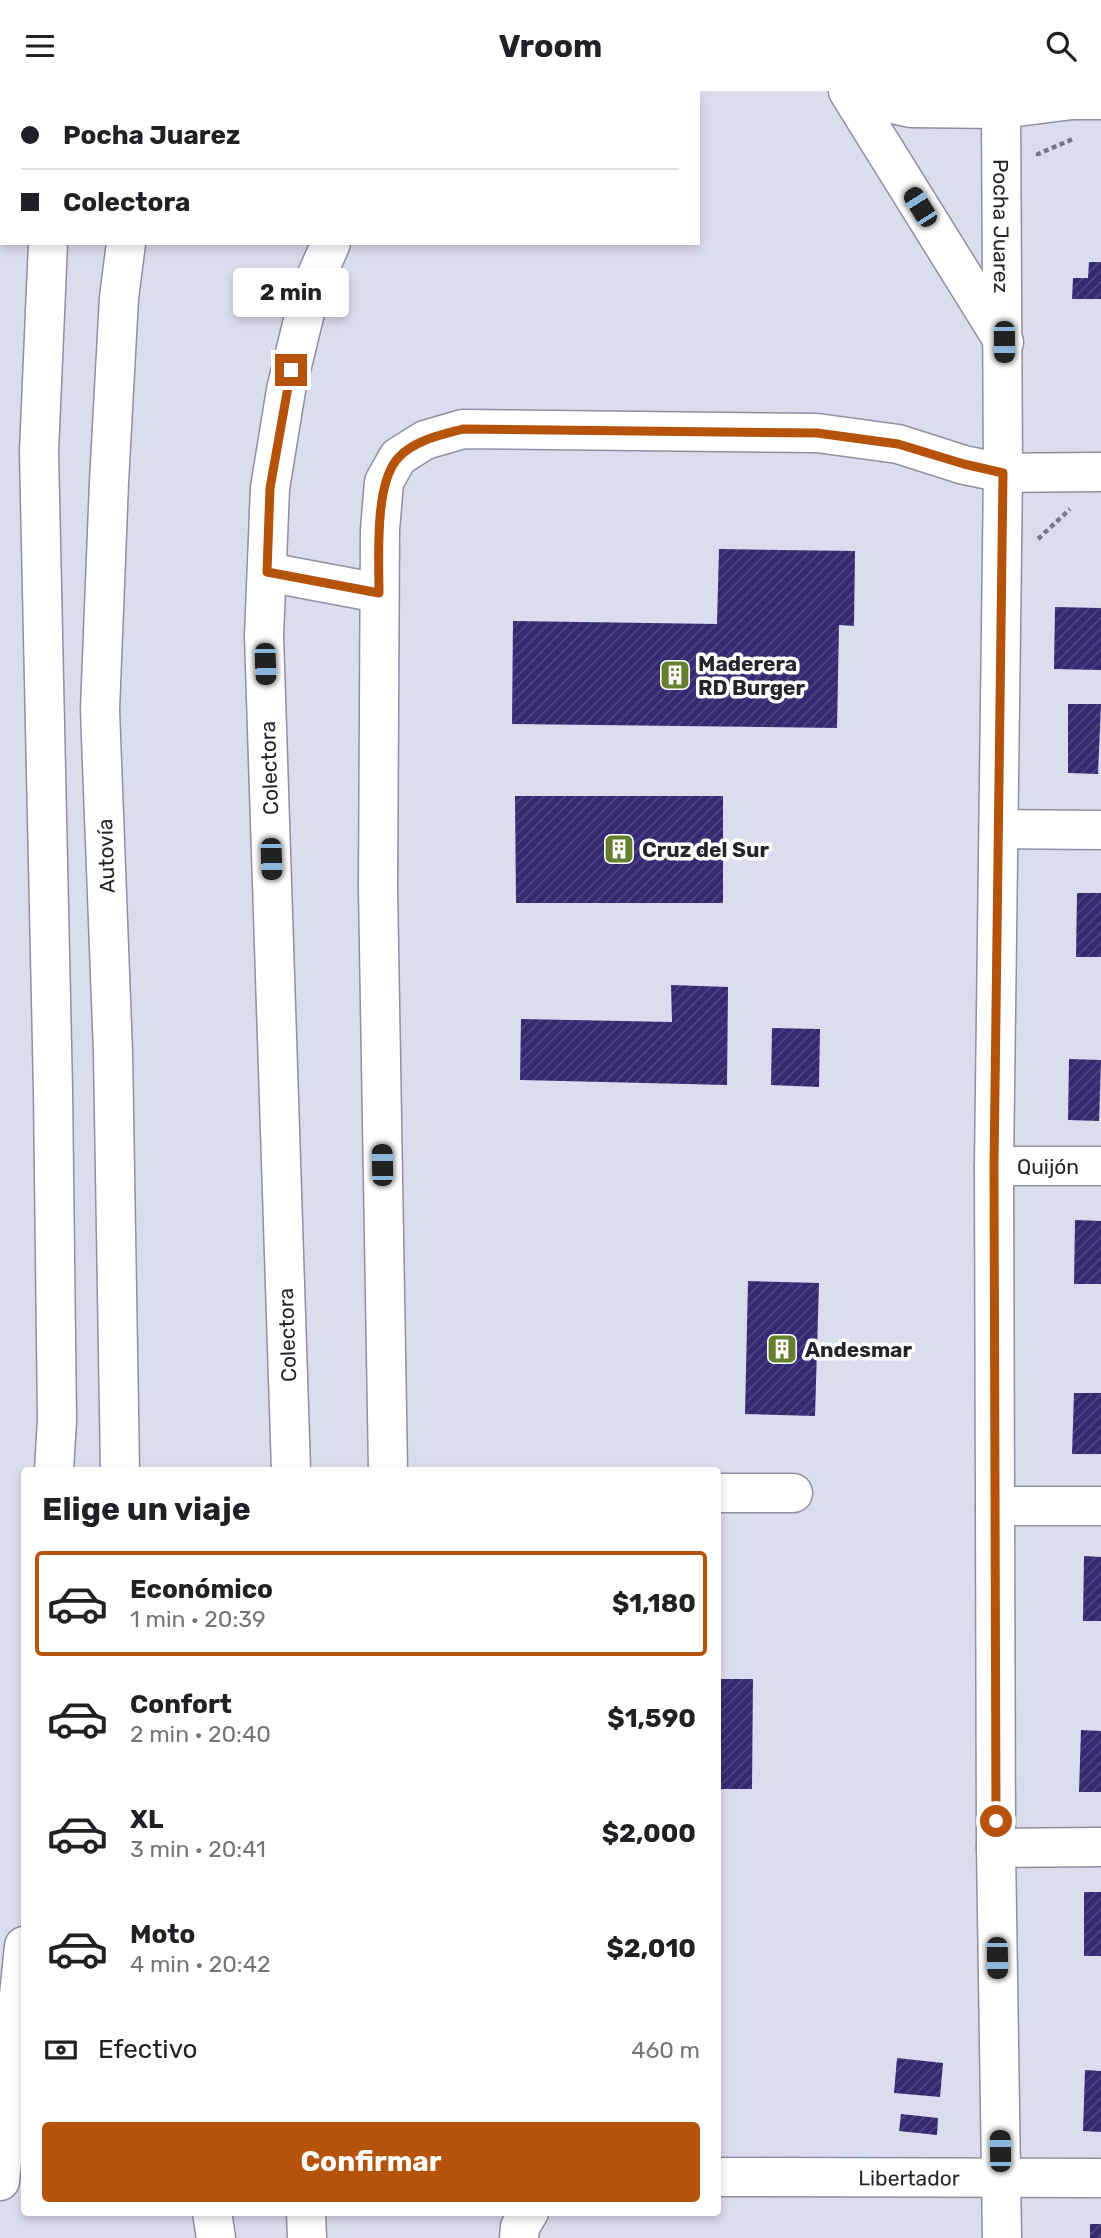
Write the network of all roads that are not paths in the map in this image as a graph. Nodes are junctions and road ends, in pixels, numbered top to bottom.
1 (849, 93) edge
2 (1101, 100) edge
3 (1002, 109) junction
4 (48, 245) edge
5 (127, 245) edge
6 (330, 245) edge
7 (1004, 342) junction
8 (1101, 472) edge
9 (1003, 473) junction
10 (267, 572) junction
11 (379, 593) junction
12 (999, 829) junction
13 (1101, 830) edge
14 (994, 1166) junction
15 (1101, 1166) edge
16 (54, 1467) edge
17 (120, 1467) edge
18 (291, 1467) edge
19 (388, 1467) edge
20 (721, 1493) edge
21 (793, 1493) dead end
22 (995, 1506) junction
23 (1101, 1506) edge
24 (1101, 1847) edge
25 (996, 1848) junction
26 (21, 1976) edge
27 (721, 2177) edge
28 (1101, 2178) edge
29 (1000, 2179) junction
30 (0, 2181) edge
31 (213, 2216) edge
32 (306, 2216) edge
33 (527, 2216) edge
34 (216, 2238) edge
35 (307, 2238) edge
36 (519, 2238) edge
37 (1002, 2238) edge

1 - 3 street
1 - 7 street, Pocha Juarez
2 - 3 street
3 - 7 street, Pocha Juarez
4 - 16 street
5 - 17 street, Autovía
6 - 10 street, Colectora
7 - 9 street, Pocha Juarez
8 - 9 street
9 - 11 street
9 - 12 street, Pocha Juarez
10 - 11 street
10 - 18 street, Colectora
11 - 19 street
12 - 13 street
12 - 14 street, Pocha Juarez
14 - 15 street, Quijón
14 - 22 street, Pocha Juarez
20 - 21 street
22 - 23 street
22 - 25 street, Pocha Juarez
24 - 25 street
25 - 29 street, Pocha Juarez
26 - 30 street
27 - 29 street, Libertador
28 - 29 street, Libertador
29 - 37 street, Pocha Juarez
31 - 34 street
32 - 35 street
33 - 36 street

